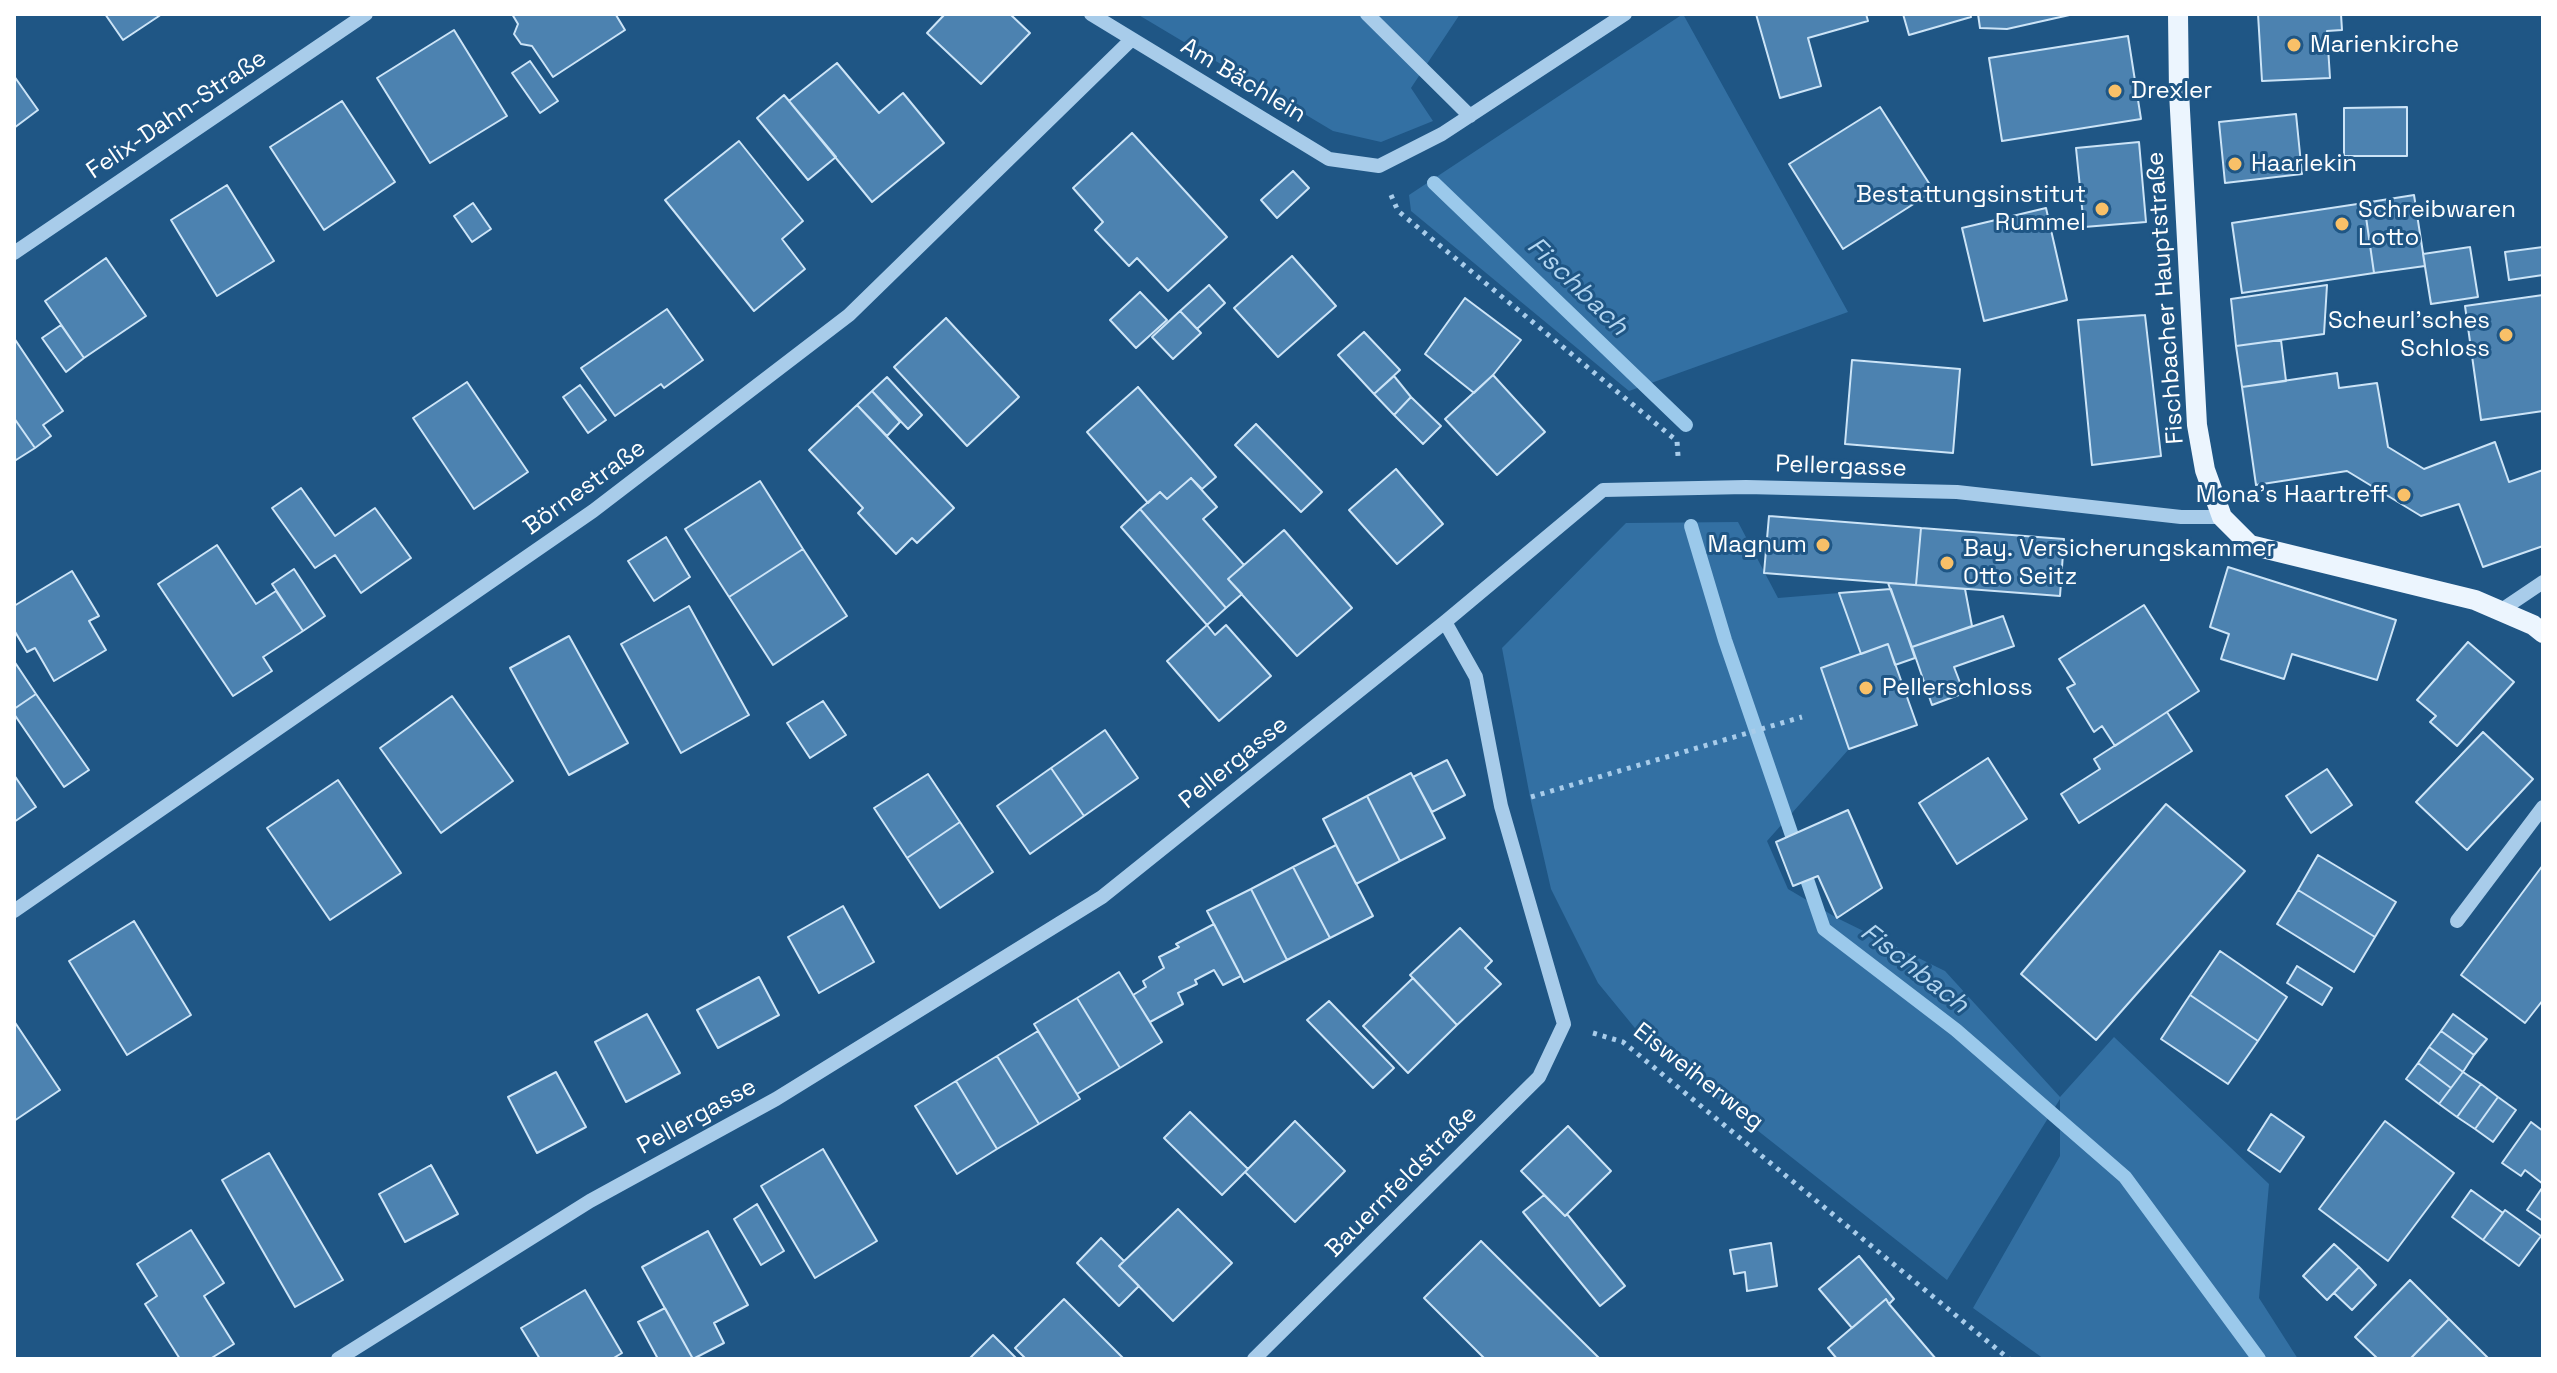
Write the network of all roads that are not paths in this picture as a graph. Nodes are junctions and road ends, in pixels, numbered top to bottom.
1 (366, 14) edge
2 (1091, 14) edge
3 (1367, 14) edge
4 (1625, 14) edge
5 (2178, 14) edge
6 (1132, 39) junction
7 (1470, 116) junction
8 (14, 253) edge
9 (2222, 517) junction
10 (2543, 582) edge
11 (2500, 611) junction
12 (1445, 622) junction
13 (2543, 633) edge
14 (2543, 807) edge
15 (14, 911) edge
16 (2457, 921) dead end
17 (338, 1359) edge
18 (1254, 1359) edge

1 - 8 street, Felix-Dahn-Straße
2 - 6 street, Am Bächlein
3 - 7 street
4 - 7 street
5 - 9 main road, Fischbacher Hauptstraße
6 - 7 street, Am Bächlein
6 - 15 street, Börnestraße
9 - 11 main road, Fischbacher Hauptstraße
9 - 12 street, Pellergasse
10 - 11 street
11 - 13 main road, Fischbacher Hauptstraße
12 - 17 street, Pellergasse
12 - 18 street, Bauernfeldstraße
14 - 16 street

